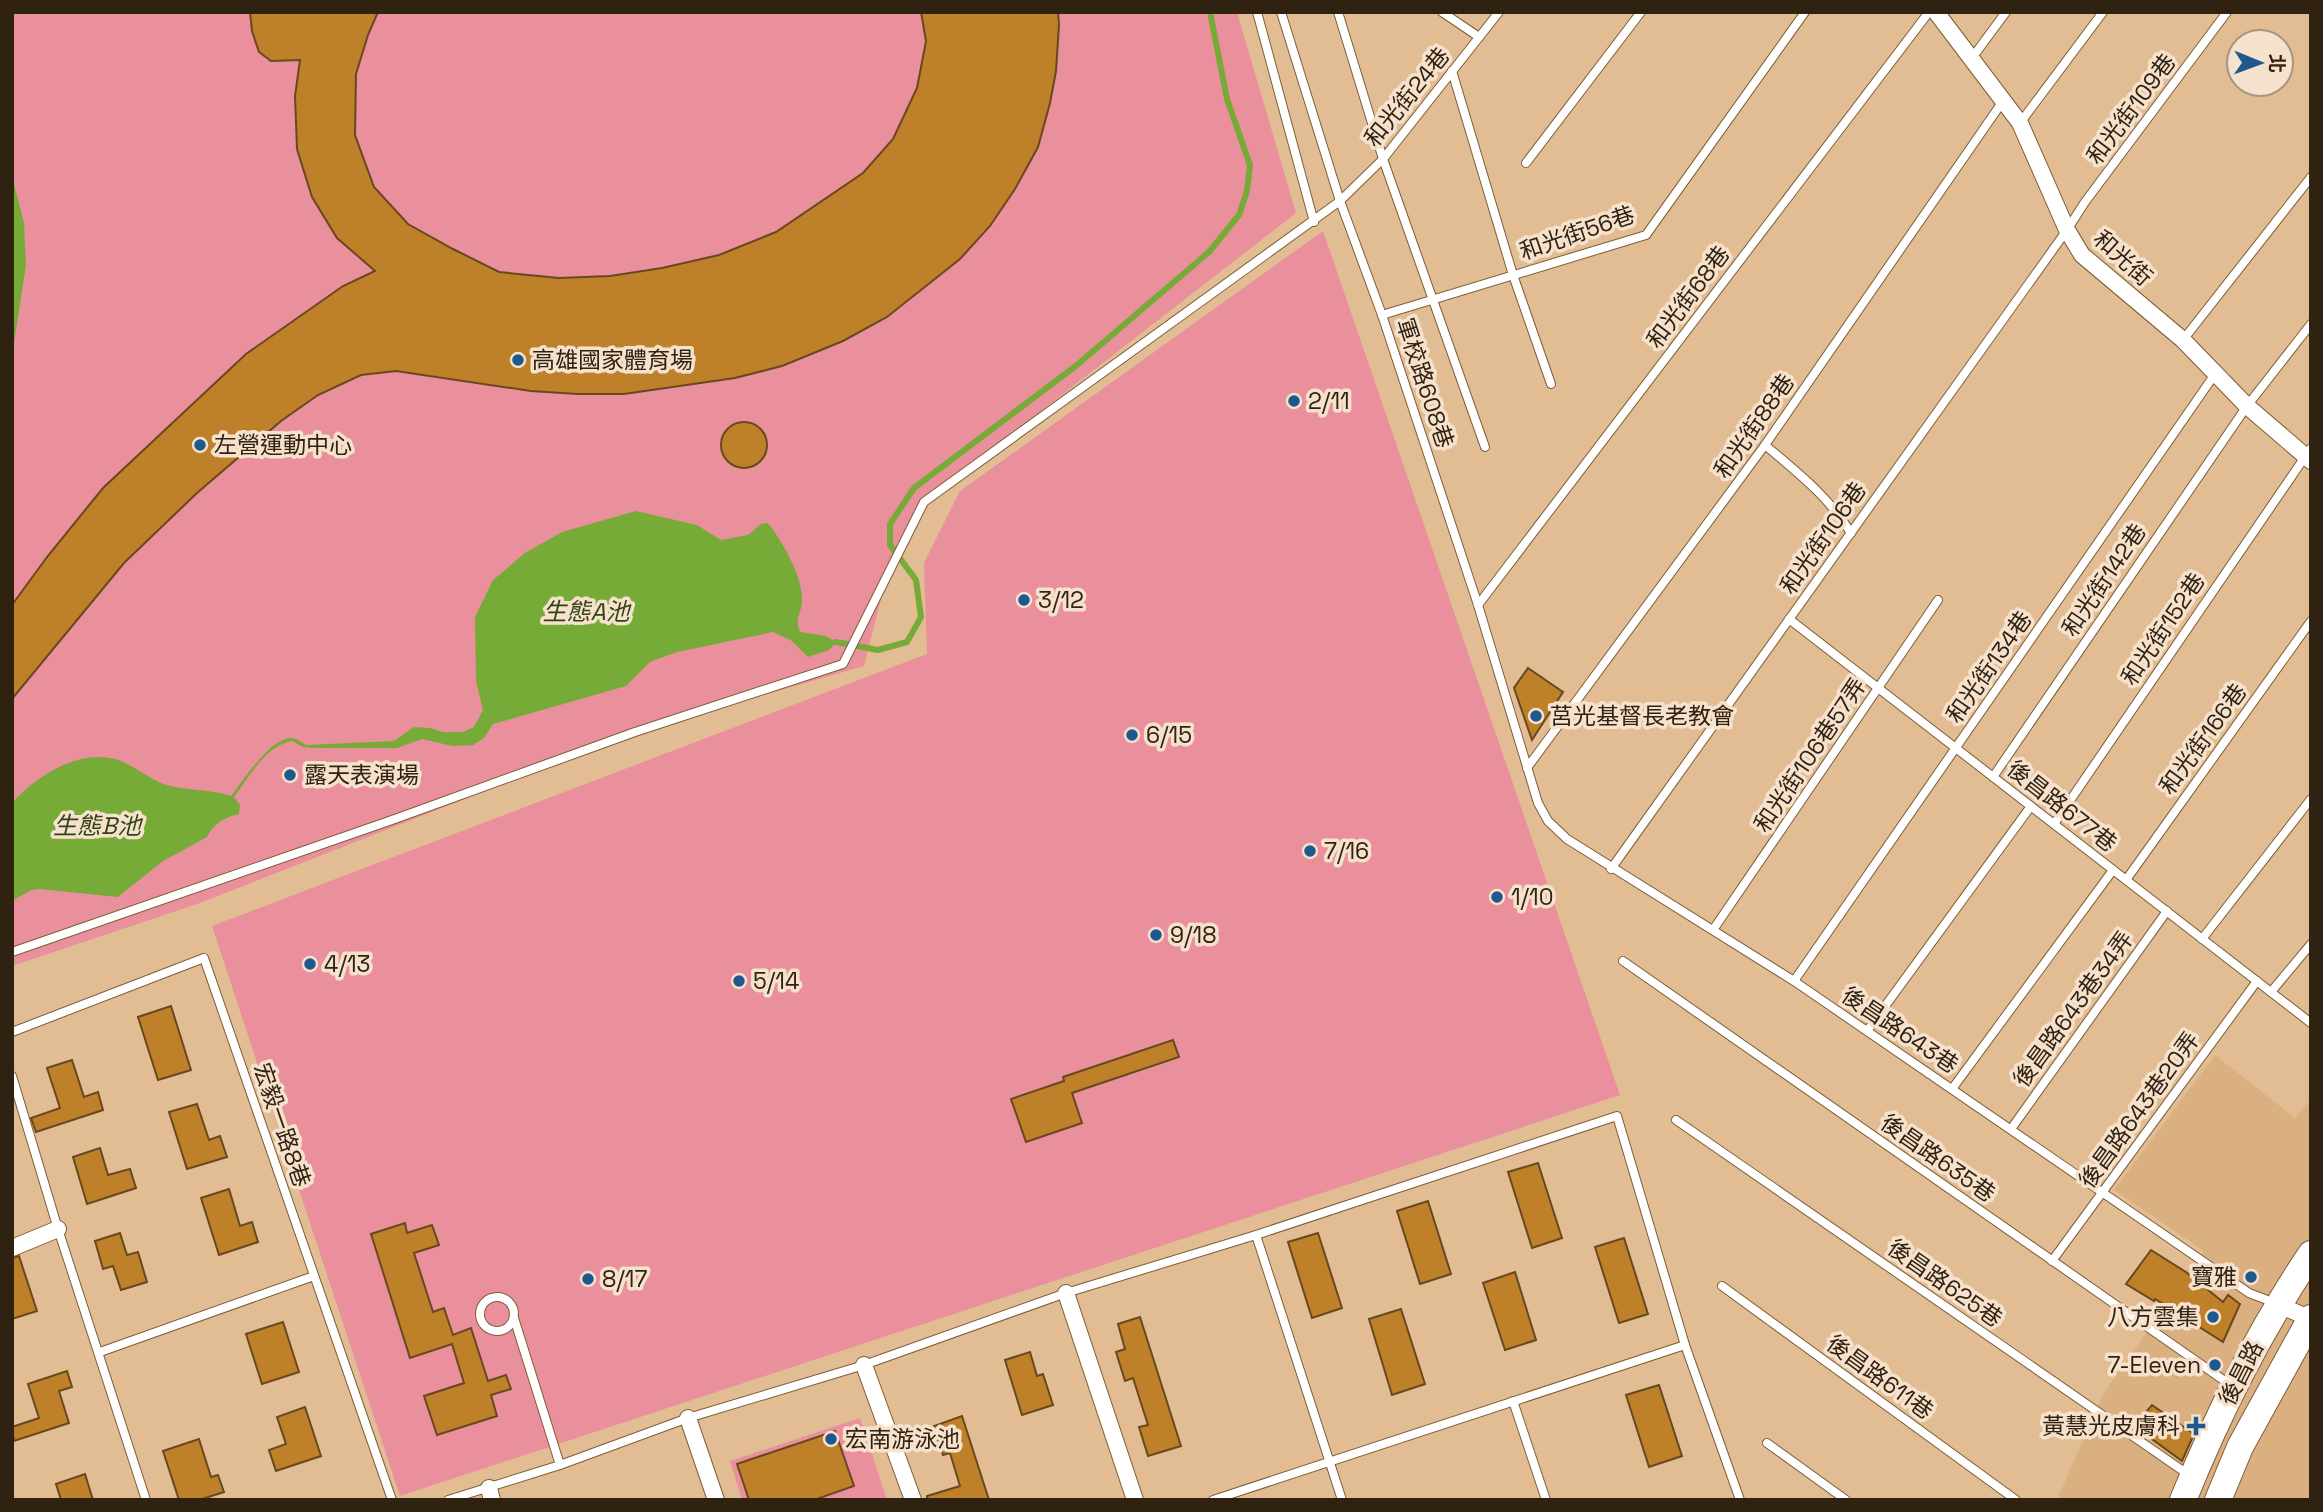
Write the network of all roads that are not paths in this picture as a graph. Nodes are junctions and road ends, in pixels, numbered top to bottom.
1 (1256, 12) edge
2 (1281, 12) edge
3 (1338, 12) edge
4 (1442, 12) edge
5 (1499, 12) edge
6 (1641, 12) edge
7 (1805, 12) edge
8 (1929, 12) edge
9 (1936, 12) edge
10 (2006, 12) edge
11 (2103, 12) edge
12 (2227, 12) edge
13 (1479, 37) junction
14 (1972, 58) junction
15 (1452, 71) junction
16 (2003, 100) junction
17 (2020, 123) junction
18 (1383, 159) junction
19 (1526, 163) dead end
20 (2311, 177) edge
21 (1340, 201) junction
22 (1314, 222) junction
23 (2067, 230) junction
24 (1513, 275) junction
25 (1431, 300) junction
26 (1382, 315) junction
27 (2311, 324) edge
28 (2183, 340) junction
29 (2215, 374) junction
30 (1551, 384) dead end
31 (2247, 406) junction
32 (1765, 445) junction
33 (1485, 447) dead end
34 (2309, 455) edge
35 (1851, 533) junction
36 (1938, 600) dead end
37 (1478, 606) junction
38 (1789, 619) junction
39 (2311, 621) edge
40 (1879, 689) junction
41 (1956, 748) junction
42 (1527, 768) junction
43 (1993, 777) junction
44 (2311, 799) edge
45 (2031, 806) junction
46 (2054, 824) junction
47 (1612, 869) junction
48 (2113, 870) junction
49 (2126, 880) junction
50 (2167, 911) junction
51 (1713, 930) junction
52 (2202, 939) junction
53 (2311, 944) edge
54 (12, 952) edge
55 (1623, 961) dead end
56 (1794, 981) junction
57 (2257, 981) junction
58 (2271, 992) junction
59 (2311, 1023) edge
60 (1867, 1031) junction
61 (12, 1032) edge
62 (12, 1076) edge
63 (1952, 1089) junction
64 (1676, 1120) dead end
65 (2011, 1129) junction
66 (2103, 1192) junction
67 (58, 1230) junction
68 (1256, 1235) junction
69 (12, 1248) edge
70 (2311, 1254) edge
71 (2052, 1261) junction
72 (314, 1276) junction
73 (1722, 1286) dead end
74 (1066, 1293) junction
75 (2277, 1304) junction
76 (514, 1318) junction
77 (2311, 1319) edge
78 (1685, 1345) junction
79 (100, 1352) junction
80 (864, 1365) junction
81 (2232, 1387) junction
82 (1513, 1401) junction
83 (688, 1418) junction
84 (1767, 1443) dead end
85 (1329, 1462) junction
86 (560, 1465) junction
87 (2188, 1488) edge
88 (491, 1494) edge
89 (146, 1500) edge
90 (392, 1500) edge
91 (448, 1500) edge
92 (716, 1500) edge
93 (913, 1500) edge
94 (1136, 1500) edge
95 (1213, 1500) edge
96 (1342, 1500) edge
97 (1546, 1500) edge
98 (1740, 1500) edge
99 (1846, 1500) edge
100 (2015, 1500) edge
101 (2218, 1500) edge

1 - 22 lane
2 - 21 lane, 軍校路608巷
3 - 18 lane
4 - 13 lane
5 - 13 lane, 和光街24巷
6 - 19 lane
7 - 24 lane, 和光街56巷
8 - 37 lane, 和光街68巷
9 - 14 street, 和光街
10 - 14 lane
11 - 17 lane
12 - 23 lane, 和光街109巷
13 - 15 lane, 和光街24巷
14 - 16 street, 和光街
15 - 18 lane, 和光街24巷
15 - 24 lane
16 - 17 street, 和光街
16 - 32 lane, 和光街88巷
17 - 23 street, 和光街
18 - 21 lane, 和光街24巷
18 - 25 lane
20 - 28 lane
21 - 22 lane, 和光街24巷
21 - 26 lane, 軍校路608巷
22 - 54 lane, 和光街24巷
23 - 28 street, 和光街
23 - 35 lane, 和光街106巷
24 - 25 lane, 和光街56巷
24 - 30 lane
25 - 26 lane, 和光街56巷
25 - 33 lane
26 - 37 lane, 軍校路608巷
27 - 31 lane, 和光街142巷
28 - 29 street, 和光街
29 - 31 street, 和光街
29 - 41 lane, 和光街134巷
31 - 34 street, 和光街
31 - 43 lane, 和光街142巷
32 - 35 lane
32 - 42 lane, 和光街88巷
34 - 46 lane, 和光街152巷
35 - 38 lane, 和光街106巷
36 - 40 lane, 和光街106巷57弄
37 - 42 lane, 軍校路608巷
38 - 40 lane, 後昌路677巷
38 - 47 lane, 和光街106巷
39 - 49 lane, 和光街166巷
40 - 41 lane, 後昌路677巷
40 - 51 lane, 和光街106巷57弄
41 - 43 lane, 後昌路677巷
41 - 56 lane, 和光街134巷
42 - 47 lane, 後昌路643巷
43 - 45 lane, 後昌路677巷
44 - 52 lane
45 - 46 lane, 後昌路677巷
45 - 60 lane
46 - 48 lane, 後昌路677巷
47 - 51 lane, 後昌路643巷
48 - 49 lane, 後昌路677巷
48 - 63 lane
49 - 50 lane, 後昌路677巷
50 - 52 lane, 後昌路677巷
50 - 65 lane, 後昌路643巷34弄
51 - 56 lane, 後昌路643巷
52 - 57 lane, 後昌路677巷
53 - 58 lane
55 - 71 lane, 後昌路635巷
56 - 60 lane, 後昌路643巷
57 - 58 lane, 後昌路677巷
57 - 66 lane, 後昌路643巷20弄
58 - 59 lane, 後昌路677巷
60 - 63 lane, 後昌路643巷
61 - 72 lane, 宏毅一路8巷
62 - 67 lane
63 - 65 lane, 後昌路643巷
64 - 87 lane, 後昌路625巷
65 - 66 lane, 後昌路643巷
66 - 71 lane, 後昌路643巷20弄
66 - 75 lane, 後昌路643巷
67 - 69 street
67 - 79 lane
68 - 74 lane
68 - 78 lane
68 - 85 lane
70 - 75 main road, 後昌路
71 - 81 lane, 後昌路635巷
72 - 79 lane
72 - 90 lane, 宏毅一路8巷
73 - 100 lane, 後昌路611巷
74 - 80 lane
74 - 94 street
75 - 77 street
75 - 81 main road, 後昌路
76 - 76 lane
76 - 86 lane
77 - 101 main road, 後昌路
78 - 82 lane
78 - 98 lane
79 - 89 lane
80 - 83 lane
80 - 93 street
81 - 87 main road, 後昌路
82 - 85 lane
82 - 97 lane
83 - 86 lane
83 - 92 street
84 - 99 lane
85 - 95 lane
85 - 96 lane
86 - 88 lane
88 - 91 lane

